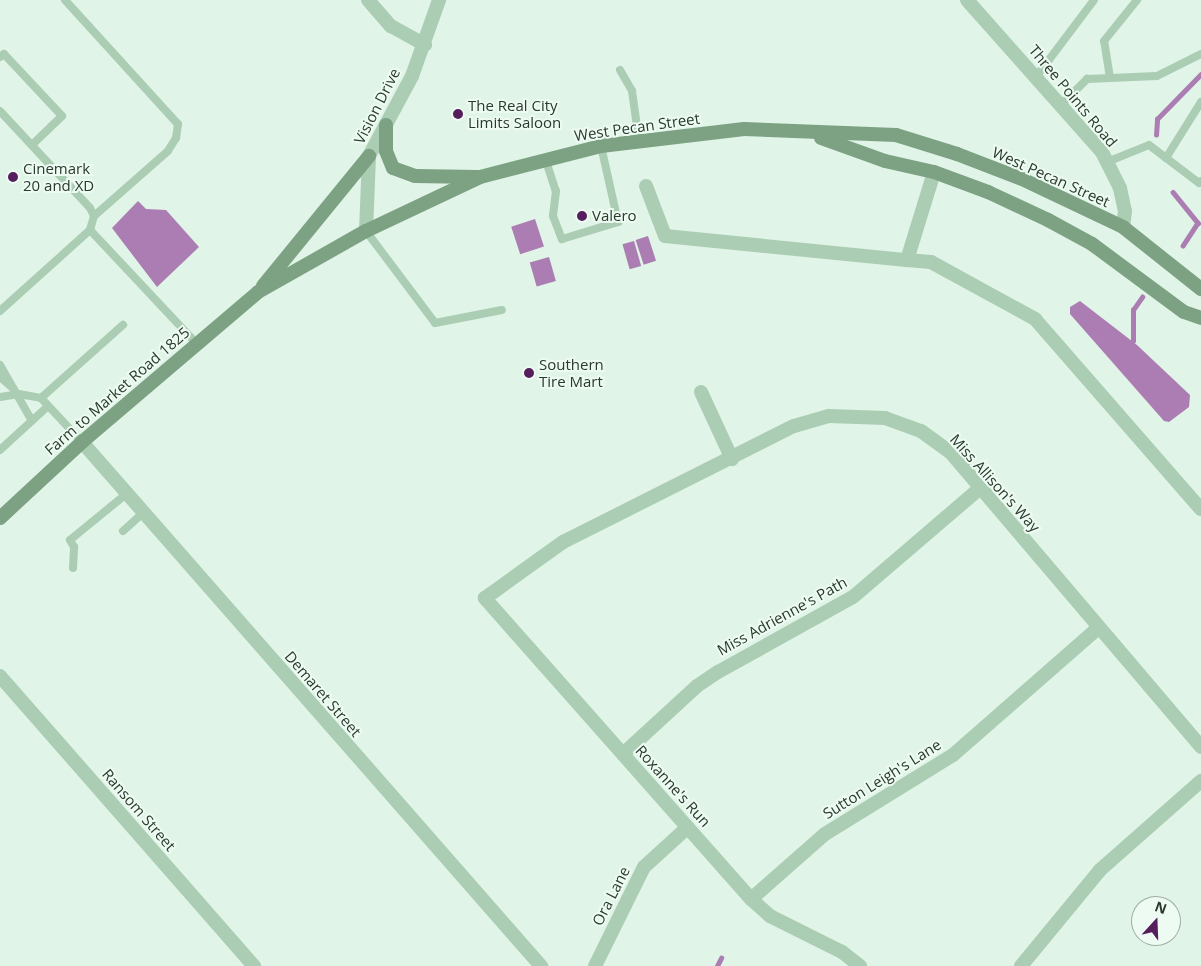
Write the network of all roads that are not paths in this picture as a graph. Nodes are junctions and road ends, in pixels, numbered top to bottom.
1 (65, 0) edge
2 (368, 0) edge
3 (439, 0) edge
4 (967, 0) edge
5 (1094, 0) edge
6 (1137, 0) edge
7 (424, 45) junction
8 (1201, 54) edge
9 (0, 57) edge
10 (620, 70) dead end
11 (1036, 77) junction
12 (1110, 78) junction
13 (1201, 102) edge
14 (1061, 105) junction
15 (0, 111) edge
16 (386, 125) junction
17 (809, 134) junction
18 (639, 141) junction
19 (32, 145) junction
20 (601, 146) junction
21 (370, 156) junction
22 (545, 158) junction
23 (1166, 158) junction
24 (1107, 162) junction
25 (934, 172) junction
26 (480, 177) junction
27 (1201, 181) edge
28 (646, 186) dead end
29 (94, 216) junction
30 (1123, 227) junction
31 (90, 230) junction
32 (366, 231) junction
33 (907, 260) junction
34 (1201, 289) edge
35 (258, 292) junction
36 (502, 310) dead end
37 (0, 311) edge
38 (1201, 318) edge
39 (123, 325) dead end
40 (196, 343) junction
41 (0, 365) edge
42 (0, 377) edge
43 (701, 392) dead end
44 (19, 394) junction
45 (0, 397) edge
46 (41, 398) junction
47 (48, 406) junction
48 (32, 421) junction
49 (82, 442) junction
50 (0, 450) edge
51 (732, 459) junction
52 (980, 488) junction
53 (125, 495) junction
54 (1201, 509) edge
55 (142, 514) junction
56 (0, 518) edge
57 (124, 531) dead end
58 (73, 568) dead end
59 (484, 598) joint
60 (1098, 628) junction
61 (0, 676) edge
62 (1201, 747) edge
63 (623, 754) junction
64 (1201, 781) edge
65 (688, 827) junction
66 (752, 899) junction
67 (254, 966) edge
68 (541, 966) edge
69 (595, 966) edge
70 (860, 966) edge
71 (1021, 966) edge

1 - 29 lane
2 - 7 street
3 - 7 street, Vision Drive
4 - 11 street, Three Points Road
5 - 11 lane
6 - 12 lane
7 - 16 street, Vision Drive
8 - 12 lane
9 - 19 lane
10 - 18 lane
11 - 14 street, Three Points Road
12 - 14 lane
13 - 23 lane
14 - 24 street, Three Points Road
15 - 19 lane
16 - 21 street, Vision Drive
16 - 26 main road
17 - 18 main road, West Pecan Street
17 - 25 main road, West Pecan Street
17 - 30 main road, West Pecan Street
18 - 20 main road, West Pecan Street
19 - 29 lane
20 - 22 main road, West Pecan Street
20 - 22 lane
21 - 32 street, Vision Drive
21 - 35 main road
22 - 26 main road, West Pecan Street
23 - 24 lane
23 - 27 lane
24 - 30 street, Three Points Road
25 - 33 street
25 - 38 main road, West Pecan Street
26 - 32 main road, West Pecan Street
28 - 33 street
29 - 31 lane
30 - 34 main road, West Pecan Street
31 - 37 lane
31 - 40 lane
32 - 35 main road, West Pecan Street
32 - 36 lane
33 - 54 street
35 - 40 main road, Farm to Market Road 1825
39 - 46 lane
40 - 49 main road, Farm to Market Road 1825
41 - 44 lane
42 - 44 lane
43 - 51 street
44 - 45 lane
44 - 46 lane
44 - 48 lane
46 - 47 lane
47 - 48 lane
47 - 49 lane
48 - 50 lane
49 - 53 street, Demaret Street
49 - 56 main road, Farm to Market Road 1825
51 - 52 street, Miss Allison's Way
51 - 59 street, Miss Allison's Way
52 - 60 street, Miss Allison's Way
52 - 63 street, Miss Adrienne's Path
53 - 55 street, Demaret Street
53 - 58 lane
55 - 57 lane
55 - 68 street, Demaret Street
59 - 63 street, Roxanne's Run
60 - 62 street, Miss Allison's Way
60 - 66 street, Sutton Leigh's Lane
61 - 67 street, Ransom Street
63 - 65 street, Roxanne's Run
64 - 71 street
65 - 66 street, Roxanne's Run
65 - 69 street, Ora Lane
66 - 70 street, Roxanne's Run

